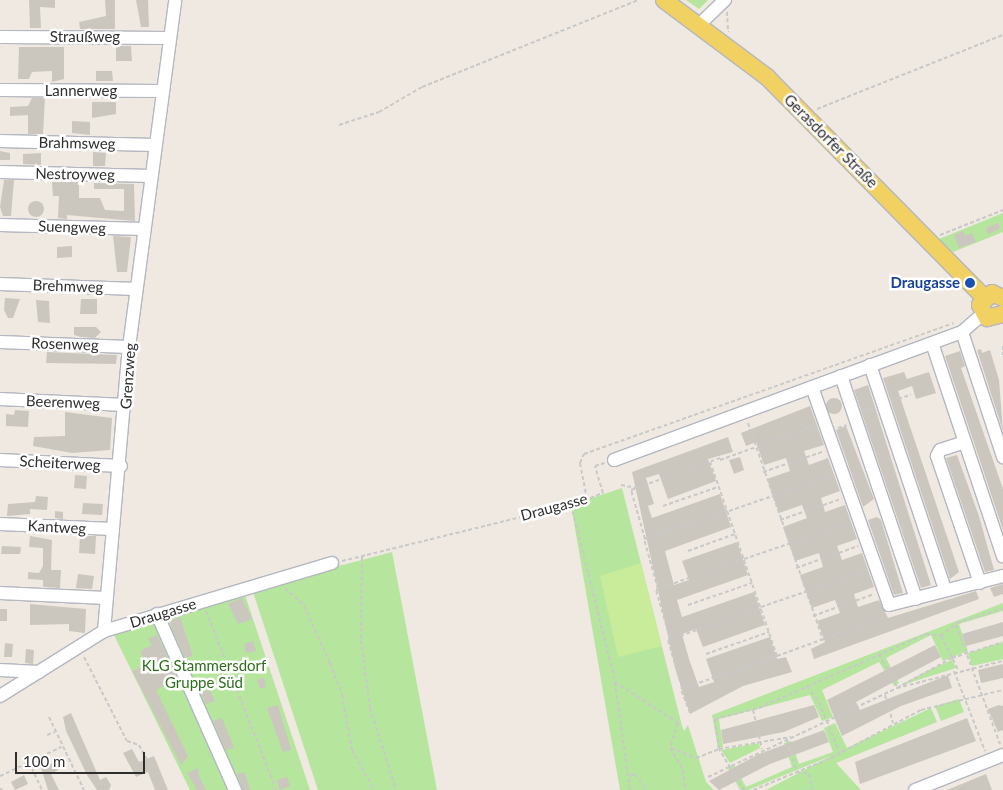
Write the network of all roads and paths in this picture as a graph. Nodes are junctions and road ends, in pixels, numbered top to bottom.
1 (175, 0) edge
2 (638, 0) edge
3 (664, 0) edge
4 (726, 4) edge
5 (700, 24) junction
6 (1003, 35) edge
7 (0, 37) edge
8 (170, 38) junction
9 (729, 40) dead end
10 (0, 90) edge
11 (161, 91) junction
12 (805, 114) junction
13 (339, 125) dead end
14 (0, 141) edge
15 (154, 145) junction
16 (0, 172) edge
17 (151, 176) junction
18 (1003, 210) edge
19 (0, 225) edge
20 (144, 230) junction
21 (928, 240) junction
22 (0, 284) edge
23 (136, 289) junction
24 (984, 297) junction
25 (1003, 298) edge
26 (997, 318) edge
27 (962, 326) junction
28 (0, 342) edge
29 (932, 343) junction
30 (1003, 346) edge
31 (130, 347) junction
32 (1003, 355) edge
33 (870, 366) junction
34 (841, 376) junction
35 (812, 388) junction
36 (0, 400) edge
37 (126, 405) junction
38 (744, 412) junction
39 (857, 422) junction
40 (824, 428) junction
41 (965, 442) junction
42 (756, 447) junction
43 (829, 449) dead end
44 (1003, 457) edge
45 (0, 460) edge
46 (614, 460) joint
47 (710, 461) junction
48 (121, 466) junction
49 (763, 472) junction
50 (837, 474) dead end
51 (621, 485) dead end
52 (718, 486) junction
53 (637, 488) junction
54 (771, 496) junction
55 (846, 497) dead end
56 (587, 499) junction
57 (571, 505) junction
58 (663, 506) dead end
59 (727, 511) junction
60 (780, 520) junction
61 (859, 520) junction
62 (0, 524) edge
63 (113, 529) junction
64 (735, 534) junction
65 (645, 539) junction
66 (788, 544) junction
67 (863, 545) dead end
68 (688, 551) dead end
69 (1003, 556) edge
70 (362, 557) junction
71 (744, 559) junction
72 (332, 563) joint
73 (796, 568) junction
74 (871, 569) dead end
75 (1003, 576) edge
76 (263, 582) junction
77 (752, 583) junction
78 (980, 583) junction
79 (658, 589) junction
80 (945, 589) junction
81 (804, 592) junction
82 (0, 593) edge
83 (879, 593) dead end
84 (106, 598) junction
85 (916, 599) junction
86 (202, 601) junction
87 (688, 605) dead end
88 (761, 607) junction
89 (1003, 608) edge
90 (157, 614) junction
91 (894, 614) dead end
92 (813, 616) junction
93 (956, 624) junction
94 (104, 631) junction
95 (769, 632) junction
96 (941, 636) junction
97 (670, 639) junction
98 (823, 640) junction
99 (1003, 642) edge
100 (80, 649) junction
101 (966, 652) junction
102 (706, 654) dead end
103 (880, 654) junction
104 (778, 656) junction
105 (952, 658) junction
106 (1003, 661) edge
107 (972, 668) junction
108 (0, 670) edge
109 (958, 670) junction
110 (954, 671) junction
111 (39, 672) junction
112 (615, 682) junction
113 (806, 685) junction
114 (897, 687) junction
115 (682, 689) junction
116 (1003, 690) edge
117 (981, 694) junction
118 (885, 695) junction
119 (0, 696) edge
120 (964, 697) junction
121 (752, 710) junction
122 (690, 713) dead end
123 (49, 717) dead end
124 (828, 723) junction
125 (893, 723) junction
126 (54, 732) junction
127 (47, 735) dead end
128 (791, 737) junction
129 (787, 740) junction
130 (760, 742) junction
131 (62, 747) junction
132 (670, 748) junction
133 (719, 749) junction
134 (762, 750) junction
135 (839, 751) junction
136 (1003, 753) edge
137 (989, 760) junction
138 (29, 762) junction
139 (150, 765) dead end
140 (729, 765) junction
141 (797, 772) junction
142 (0, 776) edge
143 (630, 776) junction
144 (708, 777) dead end
145 (42, 790) edge
146 (84, 790) edge
147 (235, 790) edge
148 (276, 790) edge
149 (374, 790) edge
150 (396, 790) edge
151 (630, 790) edge
152 (647, 790) edge
153 (685, 790) edge
154 (744, 790) edge
155 (753, 790) edge
156 (812, 790) edge
157 (915, 790) edge

1 - 8 street, Grenzweg
2 - 13 path
3 - 5 main road, Gerasdorfer Straße
4 - 5 street
4 - 9 path
5 - 12 main road, Gerasdorfer Straße
6 - 12 path
7 - 8 street, Straußweg
8 - 11 street, Grenzweg
10 - 11 street, Lannerweg
11 - 15 street, Grenzweg
12 - 21 main road, Gerasdorfer Straße
14 - 15 street, Brahmsweg
15 - 17 street, Grenzweg
16 - 17 street, Nestroyweg
17 - 20 street, Grenzweg
18 - 21 path
19 - 20 street, Suengweg
20 - 23 street, Grenzweg
21 - 24 main road, Gerasdorfer Straße
22 - 23 street, Brehmweg
23 - 31 street, Grenzweg
24 - 25 main road
24 - 26 main road
26 - 27 street
27 - 29 street
27 - 44 street
27 - 56 path
28 - 31 street, Rosenweg
29 - 33 street
29 - 41 street
30 - 32 path
31 - 37 street, Grenzweg
33 - 34 street
33 - 80 street
34 - 35 street
34 - 39 street
35 - 38 street
35 - 40 street
36 - 37 street, Beerenweg
37 - 48 street, Grenzweg
38 - 42 path
38 - 46 street
39 - 40 path
39 - 85 street
40 - 42 path
40 - 61 street
41 - 69 street
41 - 78 street
42 - 47 path
42 - 49 path
43 - 49 path
45 - 48 street, Scheiterweg
46 - 56 path, Draugasse
47 - 52 path
47 - 53 path
48 - 63 street, Grenzweg
49 - 54 path
50 - 54 path
51 - 53 path
52 - 58 path
52 - 59 path
53 - 65 path
54 - 59 path
54 - 60 path
55 - 60 path
56 - 57 path, Draugasse
57 - 70 path, Draugasse
57 - 112 path
59 - 64 path
59 - 65 path
60 - 66 path
61 - 66 path
61 - 85 street
62 - 63 street, Kantweg
63 - 84 street, Grenzweg
64 - 68 path
64 - 71 path
65 - 79 path
66 - 71 path
66 - 73 path
67 - 73 path
70 - 72 path, Draugasse
70 - 150 path
71 - 77 path
71 - 79 path
72 - 76 street, Draugasse
73 - 81 path
74 - 81 path
75 - 78 street
76 - 86 street, Draugasse
76 - 149 path
77 - 87 path
77 - 88 path
78 - 80 street
79 - 97 path
80 - 85 street
81 - 88 path
81 - 92 path
82 - 84 street
83 - 92 path
84 - 94 street, Grenzweg
86 - 90 street, Draugasse
86 - 148 path
88 - 95 path
88 - 97 path
89 - 93 path
90 - 94 street, Draugasse
90 - 147 street
91 - 98 path
92 - 98 path
93 - 96 path
93 - 101 path
94 - 100 street
95 - 102 path
95 - 104 path
96 - 103 path
96 - 105 path
97 - 115 path
98 - 104 path
99 - 101 path
100 - 111 street
100 - 139 path
101 - 105 path
101 - 107 path
103 - 113 path
103 - 114 path
104 - 115 path
105 - 109 path
105 - 114 path
106 - 107 path
107 - 109 path
107 - 117 path
108 - 111 street
109 - 110 path
110 - 114 path
110 - 120 path
111 - 119 street
112 - 132 path
112 - 143 path
113 - 121 path
113 - 124 path
114 - 118 path
115 - 122 path
116 - 117 path
117 - 120 path
117 - 136 path
118 - 124 path
118 - 125 path
120 - 125 path
120 - 137 path
121 - 130 path
121 - 133 path
123 - 126 path
124 - 128 path
124 - 135 path
125 - 135 path
126 - 127 path
126 - 131 path
128 - 129 path
128 - 130 path
129 - 134 path
129 - 141 path
130 - 133 path
130 - 134 path
131 - 138 path
131 - 146 path
132 - 133 path
132 - 153 path
133 - 140 path
134 - 140 path
135 - 141 path
136 - 137 street
137 - 157 street
138 - 142 path
138 - 145 path
140 - 144 path
140 - 154 path
141 - 155 path
141 - 156 path
143 - 151 path
143 - 152 path

